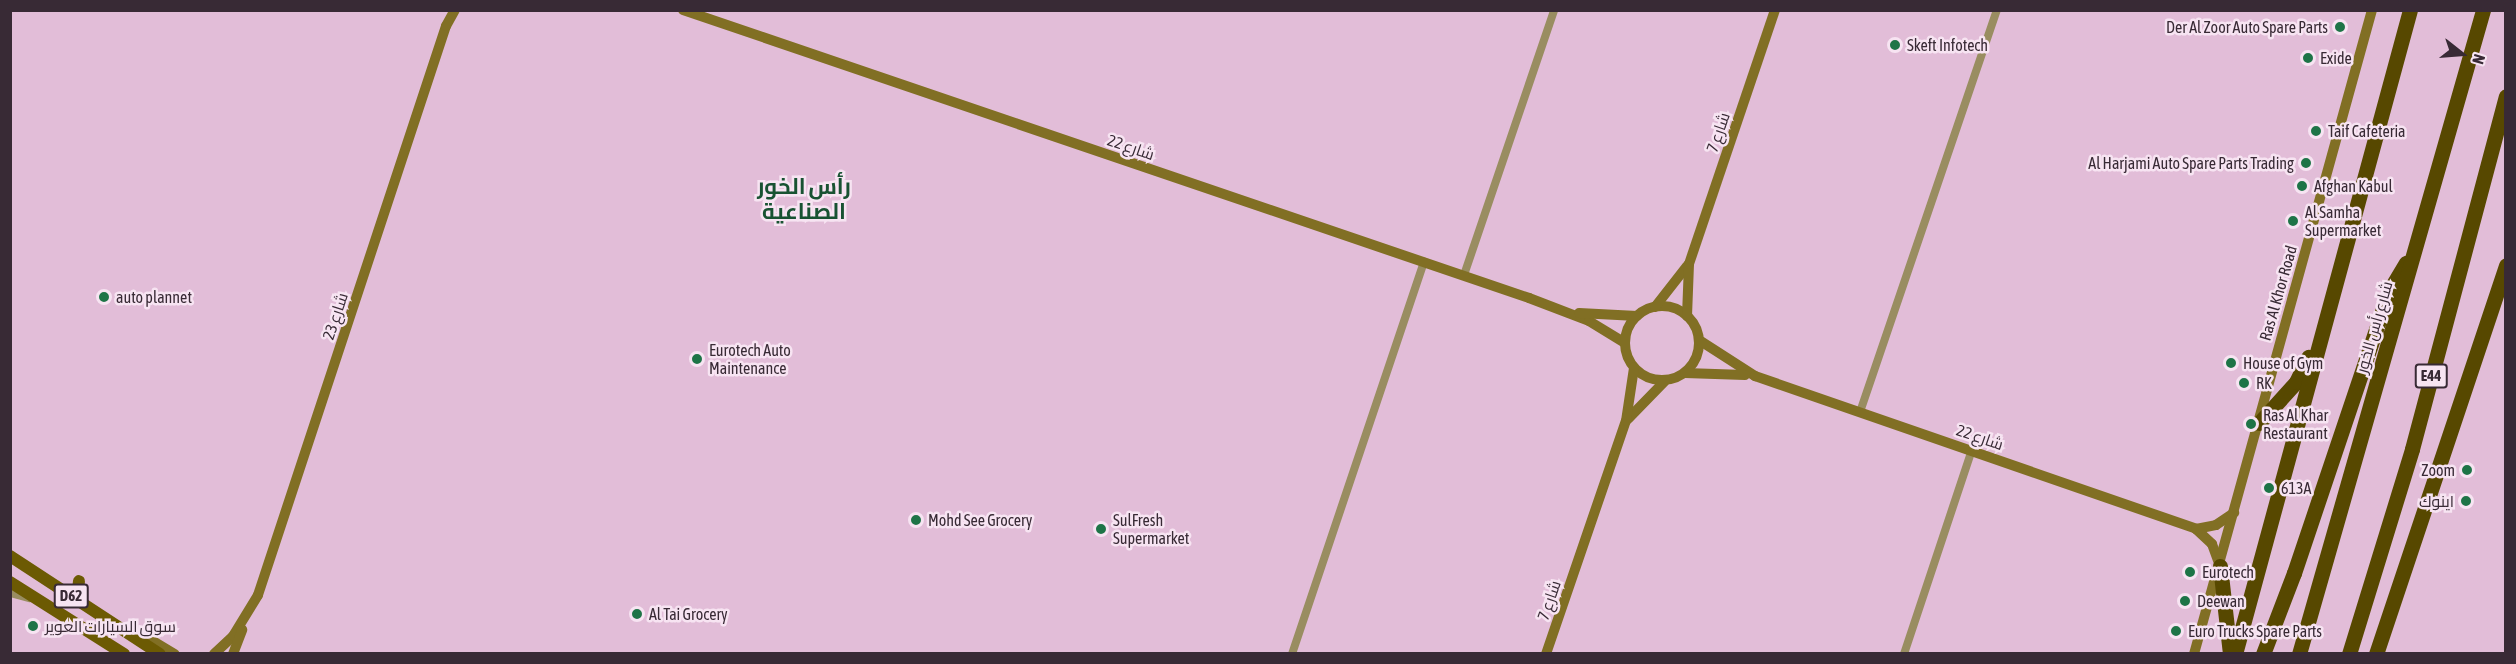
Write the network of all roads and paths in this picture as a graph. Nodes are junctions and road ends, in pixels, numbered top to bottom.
1 (448, 10) edge
2 (455, 10) edge
3 (683, 10) edge
4 (1554, 10) edge
5 (1775, 10) edge
6 (1997, 10) edge
7 (2372, 10) edge
8 (2410, 10) edge
9 (2483, 10) edge
10 (446, 26) junction
11 (2505, 96) edge
12 (2412, 257) junction
13 (1424, 262) junction
14 (1689, 264) junction
15 (2505, 265) edge
16 (2505, 273) edge
17 (1464, 275) junction
18 (2333, 294) junction
19 (2495, 296) junction
20 (1655, 307) junction
21 (1570, 312) junction
22 (1637, 316) junction
23 (1687, 316) junction
24 (1699, 340) junction
25 (1625, 343) junction
26 (1634, 368) junction
27 (1686, 373) junction
28 (1755, 376) junction
29 (1665, 381) junction
30 (1860, 412) junction
31 (1626, 421) junction
32 (2259, 423) junction
33 (1972, 450) junction
34 (2235, 513) junction
35 (2196, 529) junction
36 (10, 556) edge
37 (2220, 566) junction
38 (2294, 573) junction
39 (79, 581) dead end
40 (10, 582) edge
41 (10, 593) edge
42 (38, 600) junction
43 (77, 600) junction
44 (246, 612) junction
45 (131, 635) junction
46 (124, 654) edge
47 (160, 654) edge
48 (175, 654) edge
49 (214, 654) edge
50 (233, 654) edge
51 (1292, 654) edge
52 (1546, 654) edge
53 (1904, 654) edge
54 (2194, 654) edge
55 (2230, 654) edge
56 (2235, 654) edge
57 (2263, 654) edge
58 (2273, 654) edge
59 (2299, 654) edge
60 (2349, 654) edge
61 (2376, 654) edge

1 - 10 street, شارع 23
2 - 10 street, شارع 23
3 - 13 street, شارع 22
4 - 17 street
5 - 14 street, شارع 7
6 - 30 street
7 - 32 street, Ras Al Khor Road
8 - 18 highway
9 - 12 highway, شارع رأس الخور
10 - 44 street, شارع 23
11 - 60 highway, E44
12 - 38 highway
12 - 59 highway, شارع رأس الخور
13 - 17 street, شارع 22
13 - 51 street
14 - 20 street, شارع 7
14 - 23 street, شارع 7
15 - 19 highway
16 - 19 street
17 - 21 street, شارع 22
18 - 32 highway
18 - 56 highway
19 - 61 highway
20 - 22 street
20 - 23 street
21 - 22 street, شارع 22
21 - 25 street, شارع 22
22 - 25 street
23 - 24 street
24 - 27 street
24 - 28 street, شارع 22
25 - 26 street
26 - 29 street
26 - 31 street
27 - 28 street, شارع 22
27 - 29 street
28 - 30 street, شارع 22
29 - 31 street
30 - 33 street, شارع 22
31 - 52 street, شارع 7
32 - 34 street, Ras Al Khor Road
33 - 35 street, شارع 22
33 - 53 street
34 - 35 street
34 - 37 street, Ras Al Khor Road
35 - 37 street
36 - 43 main road, D62
37 - 54 street, Ras Al Khor Road
37 - 55 highway
38 - 57 highway
38 - 58 highway
39 - 43 main road
40 - 42 main road, D62
41 - 42 street
42 - 46 main road, D62
43 - 45 main road, D62
44 - 49 street, شارع 23
44 - 50 street, شارع 23
45 - 47 main road, D62
45 - 48 street

